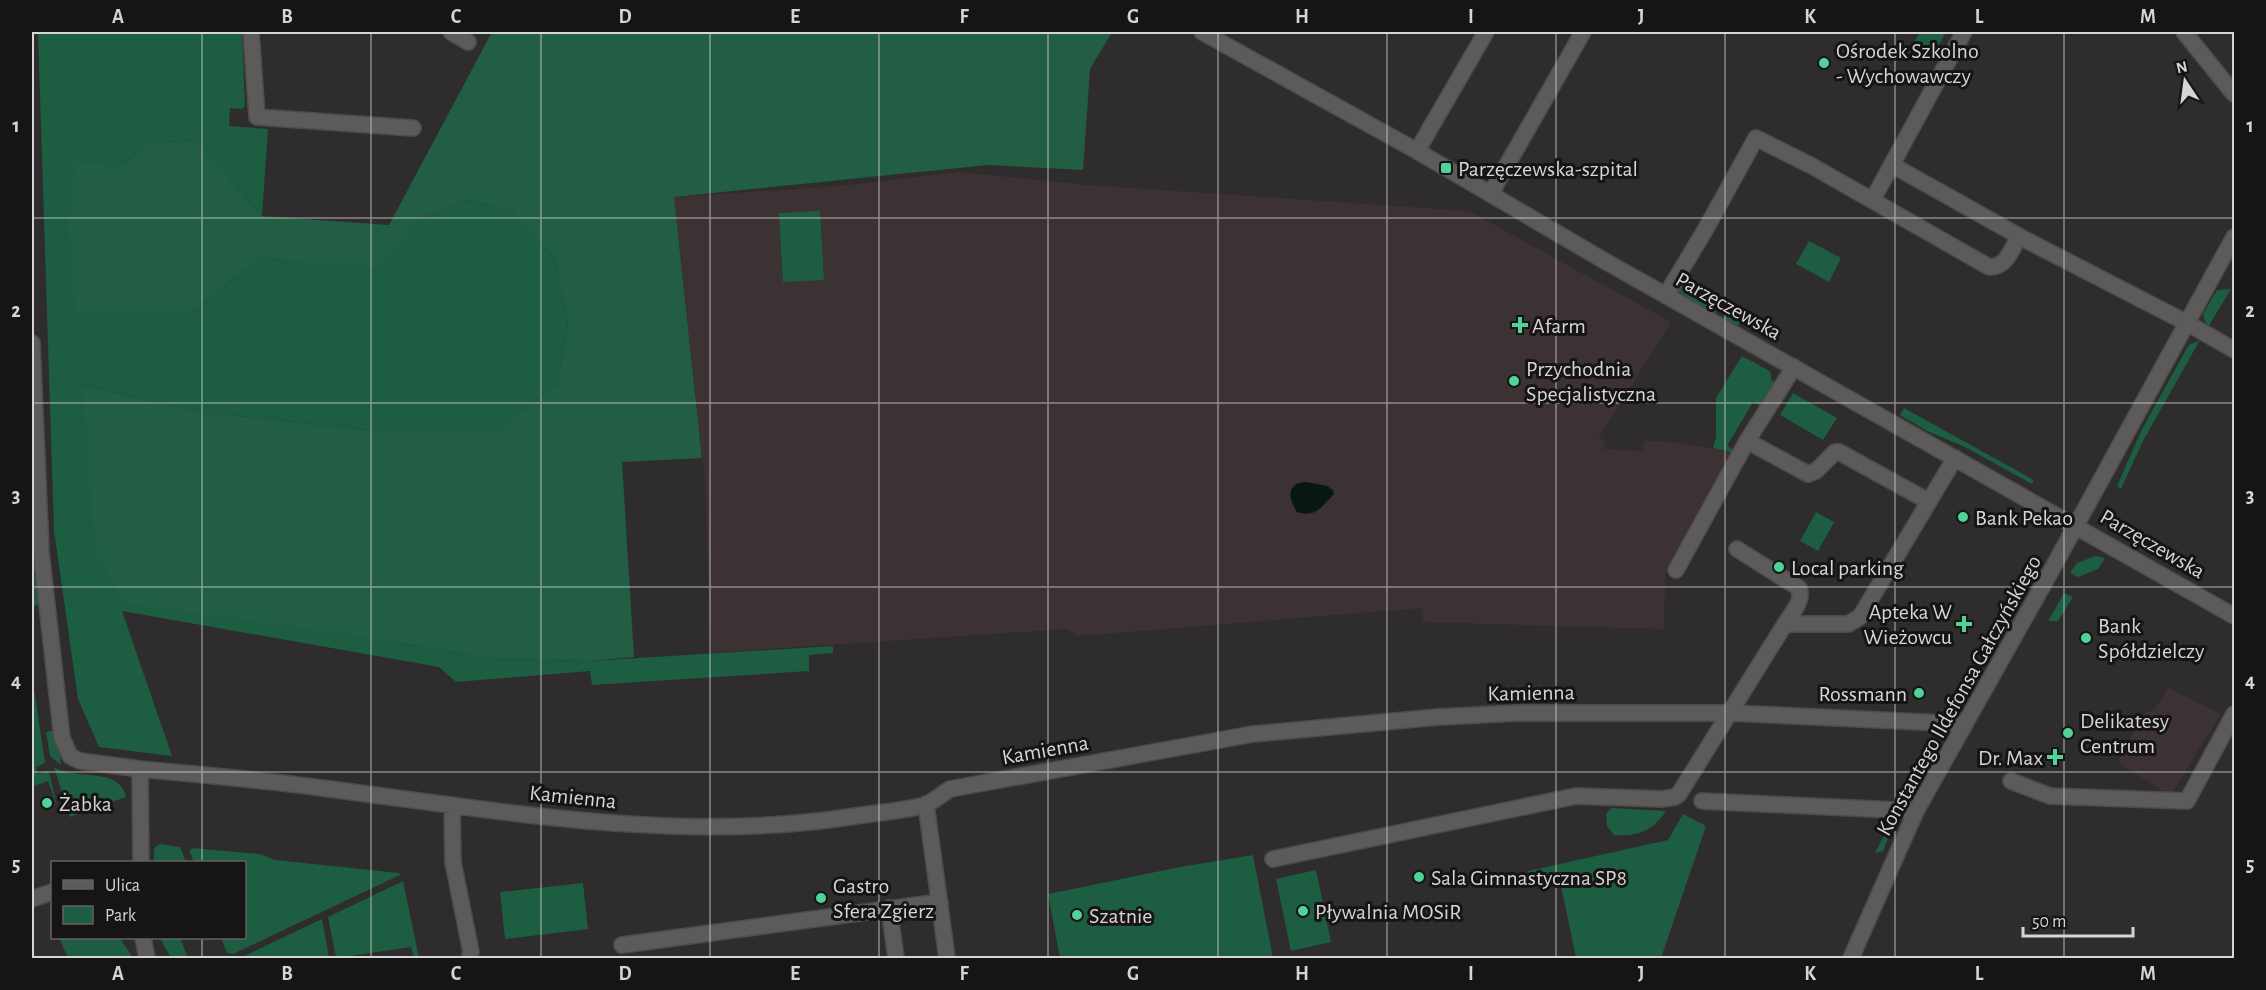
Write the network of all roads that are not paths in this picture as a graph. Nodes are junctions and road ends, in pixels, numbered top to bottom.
1 (251, 32) edge
2 (451, 32) edge
3 (1202, 32) edge
4 (1486, 32) edge
5 (1583, 32) edge
6 (1964, 32) edge
7 (2184, 32) edge
8 (468, 42) dead end
9 (2227, 74) edge
10 (2235, 94) edge
11 (413, 128) dead end
12 (1417, 151) junction
13 (1892, 165) junction
14 (1491, 193) junction
15 (1873, 199) junction
16 (2019, 236) junction
17 (2235, 237) edge
18 (1666, 296) junction
19 (2187, 323) junction
20 (32, 343) edge
21 (2235, 350) edge
22 (1794, 367) junction
23 (1747, 441) junction
24 (1954, 458) junction
25 (1928, 501) junction
26 (2076, 525) junction
27 (1737, 549) dead end
28 (36, 554) edge
29 (1676, 570) dead end
30 (2235, 616) edge
31 (1785, 624) junction
32 (1730, 712) junction
33 (2235, 714) edge
34 (1965, 724) junction
35 (140, 768) junction
36 (2011, 781) dead end
37 (1702, 801) dead end
38 (926, 804) junction
39 (452, 805) junction
40 (1916, 811) junction
41 (1273, 859) dead end
42 (141, 861) edge
43 (51, 892) edge
44 (32, 898) edge
45 (940, 902) junction
46 (889, 908) junction
47 (144, 939) edge
48 (622, 945) dead end
49 (147, 958) edge
50 (469, 958) edge
51 (896, 958) edge
52 (947, 958) edge
53 (1851, 958) edge

1 - 11 street
2 - 8 street
3 - 12 street, Parzęczewska
4 - 12 street
5 - 14 street
6 - 13 street
7 - 9 street
9 - 10 street
12 - 14 street, Parzęczewska
13 - 15 street
13 - 16 street
14 - 18 street, Parzęczewska
15 - 16 street
15 - 18 street
16 - 19 street
17 - 19 street, Konstantego Ildefonsa Gałczyńskiego
18 - 22 street, Parzęczewska
19 - 21 street
19 - 26 street, Konstantego Ildefonsa Gałczyńskiego
20 - 28 street
22 - 23 street
22 - 24 street, Parzęczewska
23 - 25 street
23 - 29 street
24 - 25 street
24 - 26 street, Parzęczewska
25 - 31 street
26 - 30 street, Parzęczewska
26 - 34 street, Konstantego Ildefonsa Gałczyńskiego
27 - 31 street
28 - 35 street, Kamienna
31 - 32 street
32 - 34 street, Kamienna
32 - 38 street, Kamienna
32 - 41 street
33 - 36 street
34 - 40 street, Konstantego Ildefonsa Gałczyńskiego
35 - 39 street, Kamienna
35 - 42 street
37 - 40 street
38 - 39 street, Kamienna
38 - 45 street
39 - 50 street
40 - 53 street, Konstantego Ildefonsa Gałczyńskiego
43 - 44 street
45 - 46 street
45 - 52 street
46 - 48 street
46 - 51 street
47 - 49 street

